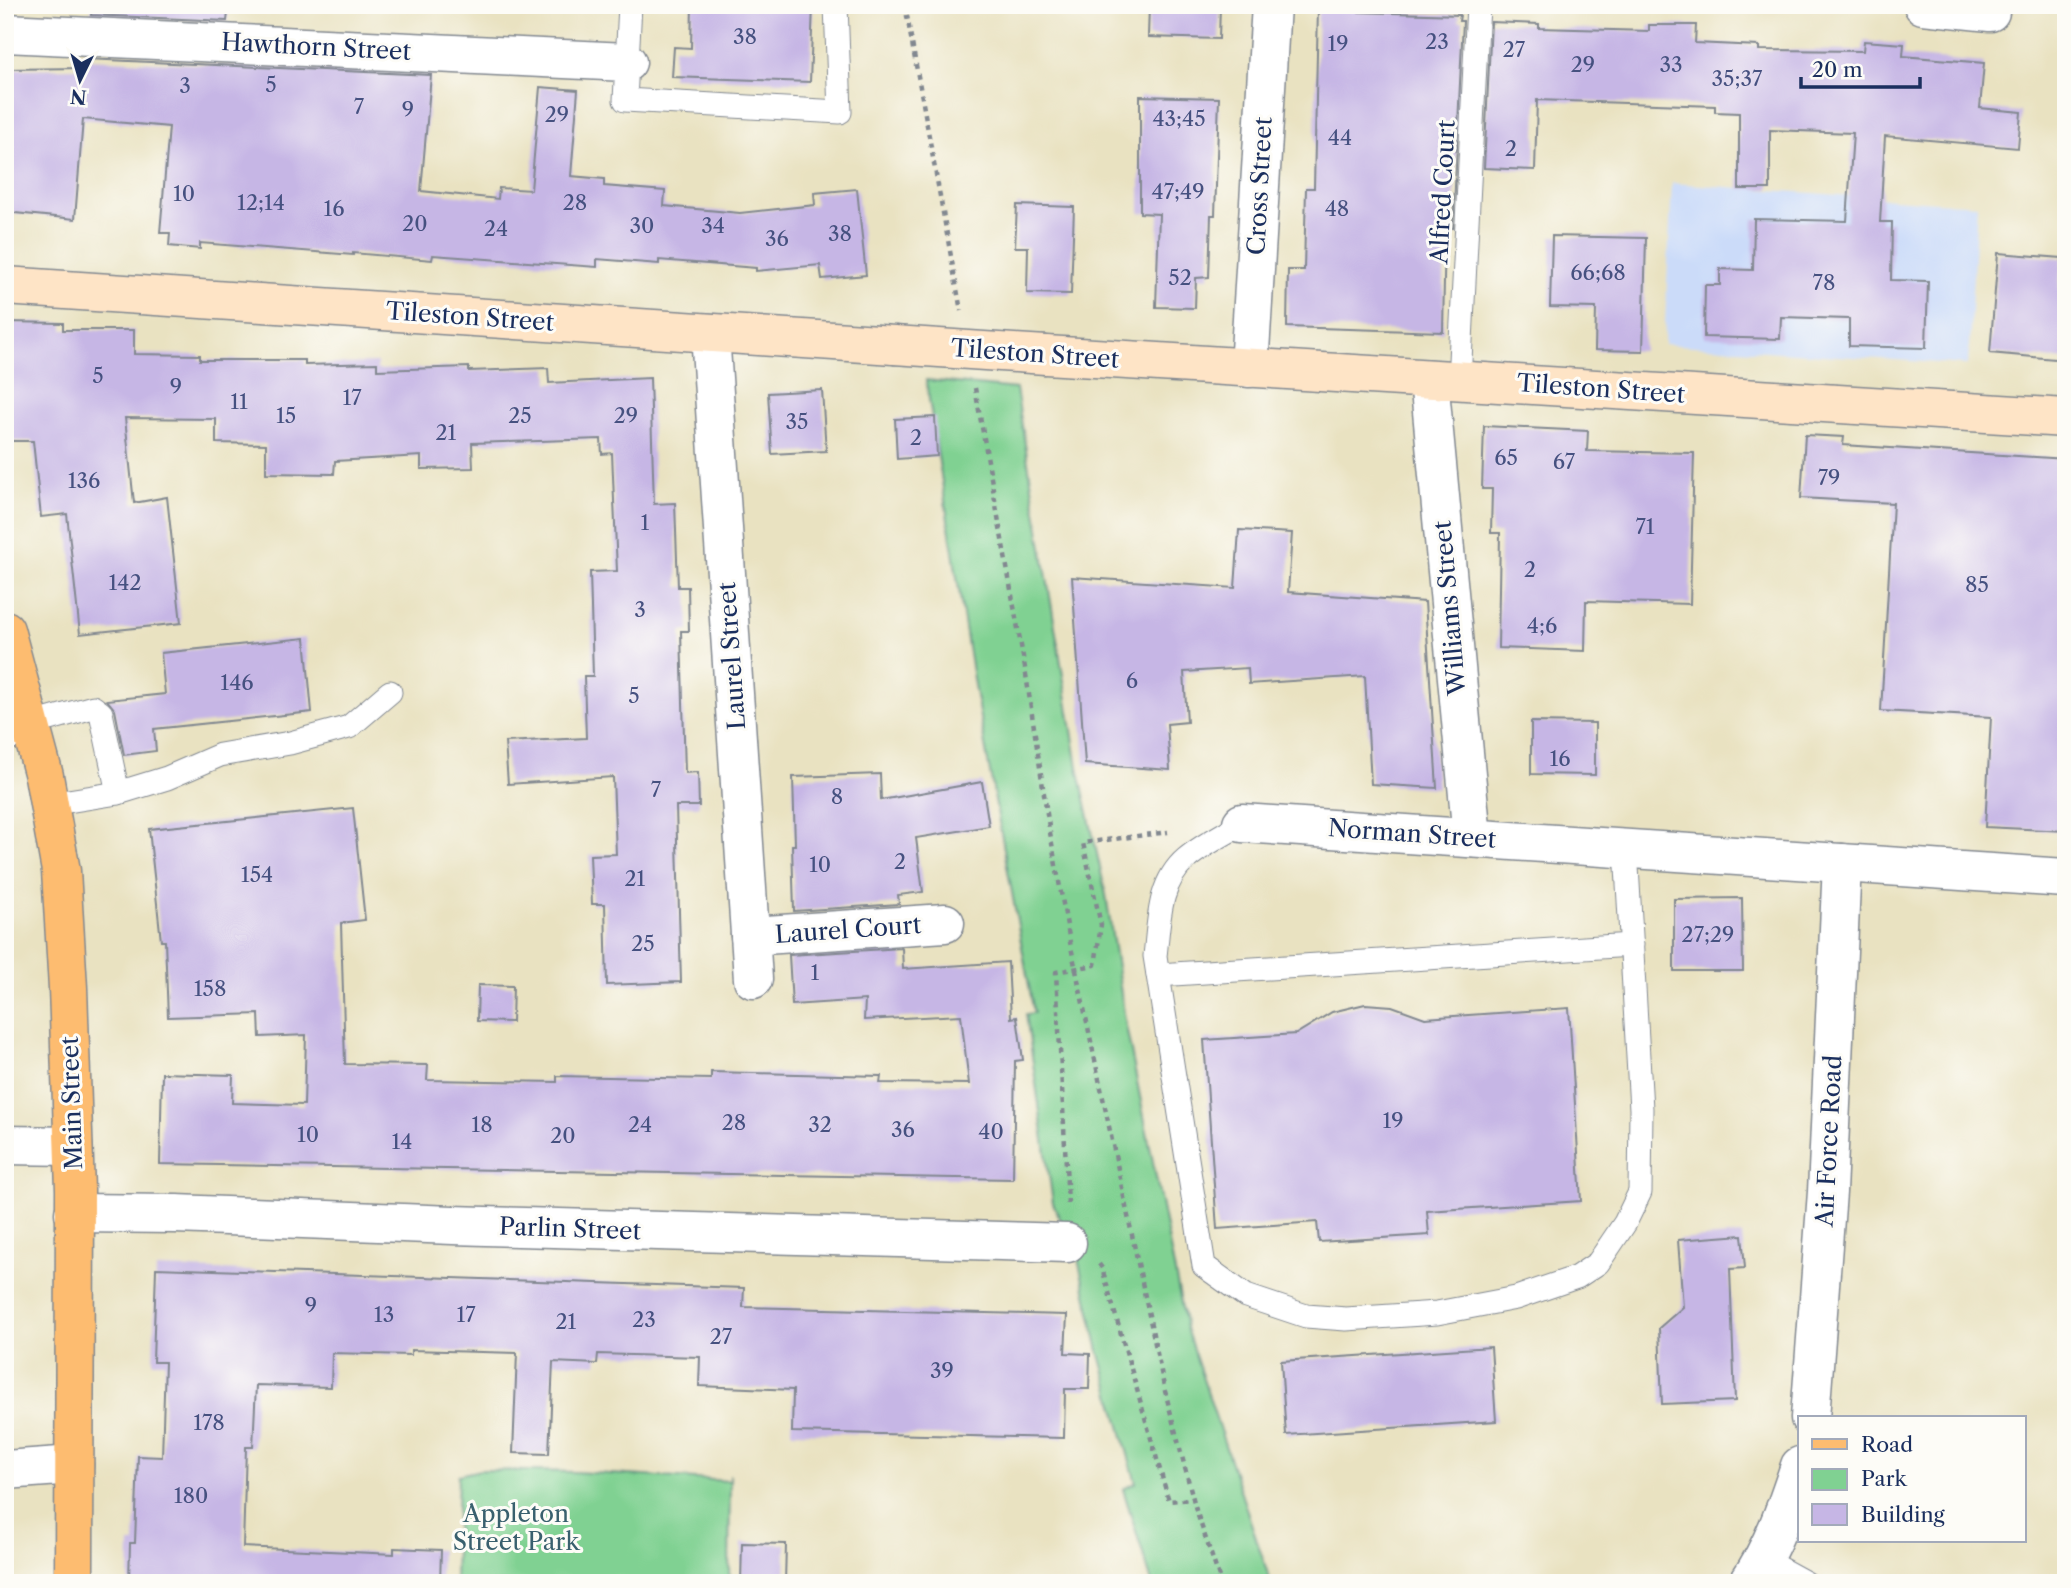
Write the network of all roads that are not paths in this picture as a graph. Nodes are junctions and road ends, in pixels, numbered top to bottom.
1 (630, 5) edge
2 (836, 5) edge
3 (1271, 5) edge
4 (1478, 5) edge
5 (1923, 5) edge
6 (1990, 9) edge
7 (5, 33) edge
8 (627, 62) junction
9 (5, 286) edge
10 (710, 333) junction
11 (1249, 368) junction
12 (1444, 380) junction
13 (2066, 418) edge
14 (5, 630) edge
15 (390, 692) dead end
16 (17, 728) edge
17 (118, 793) junction
18 (49, 804) junction
19 (1241, 823) joint
20 (1472, 838) junction
21 (1626, 849) junction
22 (1842, 863) junction
23 (2066, 878) edge
24 (946, 923) dead end
25 (750, 936) junction
26 (1632, 945) junction
27 (1158, 975) junction
28 (752, 979) dead end
29 (5, 1145) edge
30 (73, 1146) junction
31 (74, 1213) junction
32 (1067, 1243) road end
33 (1810, 1416) edge
34 (74, 1465) junction
35 (5, 1470) edge
36 (1798, 1472) edge
37 (1756, 1571) edge
38 (74, 1583) edge
39 (1805, 1583) edge

1 - 8 lane
2 - 8 lane
3 - 11 street, Cross Street
4 - 12 lane, Alfred Court
5 - 6 street
7 - 8 street, Hawthorn Street
9 - 10 main road, Tileston Street
10 - 11 main road, Tileston Street, bridge
10 - 25 street, Laurel Street
11 - 12 main road, Tileston Street
12 - 13 main road, Tileston Street
12 - 20 street, Williams Street
14 - 16 main road, Main Street
15 - 17 lane
16 - 17 lane
16 - 18 main road, Main Street
17 - 18 lane
18 - 30 main road, Main Street
19 - 20 street, Norman Street
19 - 27 lane, Norman Street
20 - 21 street, Norman Street
21 - 22 street, Norman Street
21 - 26 lane
22 - 23 street, Norman Street
22 - 33 street, Air Force Road
24 - 25 street, Laurel Court
25 - 28 street, Laurel Street
26 - 27 lane
26 - 27 lane, Norman Street
29 - 30 street
30 - 31 main road, Main Street
31 - 32 street, Parlin Street
31 - 34 main road, Main Street
34 - 35 street
34 - 38 main road, Main Street
36 - 37 street
37 - 39 lane

